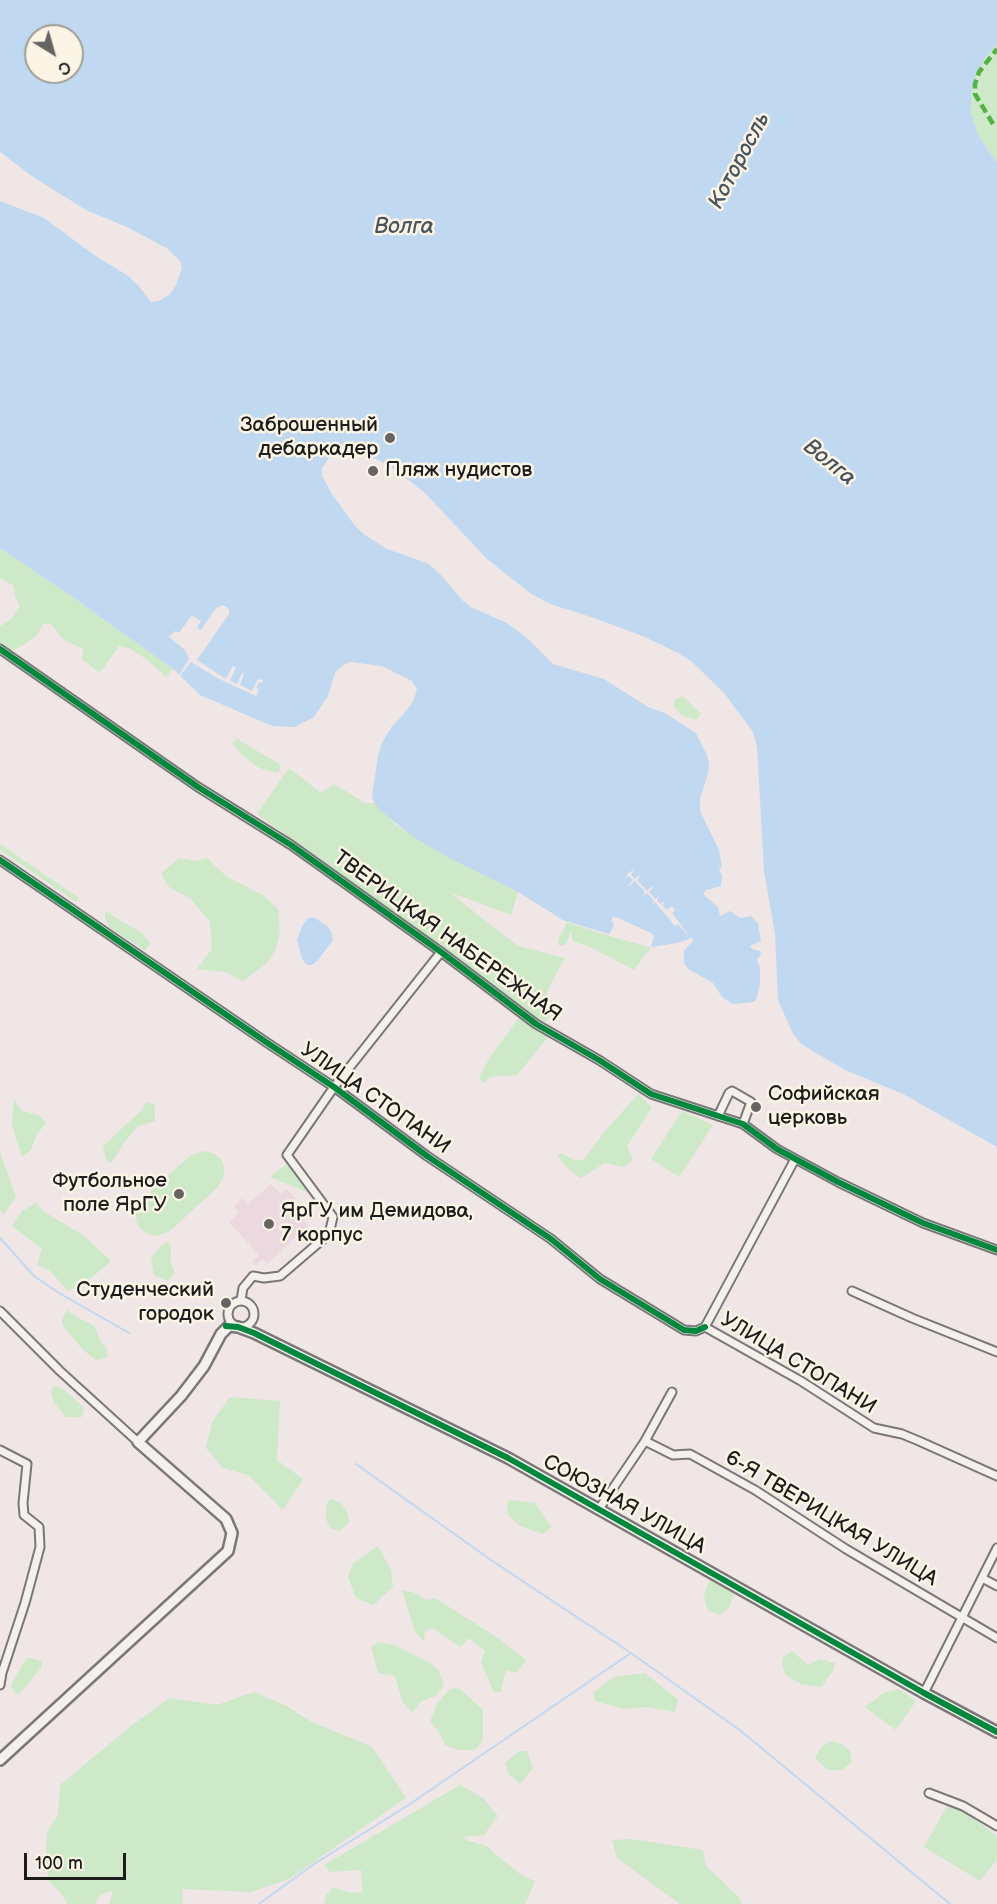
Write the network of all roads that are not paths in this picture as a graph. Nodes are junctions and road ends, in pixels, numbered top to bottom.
1 (0, 649) edge
2 (0, 860) edge
3 (441, 952) junction
4 (334, 1087) junction
5 (718, 1116) junction
6 (743, 1124) junction
7 (795, 1159) junction
8 (997, 1250) edge
9 (852, 1291) dead end
10 (241, 1300) junction
11 (0, 1311) edge
12 (228, 1323) junction
13 (238, 1327) junction
14 (705, 1327) junction
15 (997, 1352) edge
16 (672, 1392) dead end
17 (645, 1441) junction
18 (138, 1442) junction
19 (0, 1450) edge
20 (997, 1476) edge
21 (599, 1509) junction
22 (997, 1548) edge
23 (982, 1578) junction
24 (997, 1586) edge
25 (962, 1618) junction
26 (997, 1638) edge
27 (0, 1685) edge
28 (924, 1693) junction
29 (997, 1732) edge
30 (0, 1760) edge
31 (929, 1793) dead end
32 (997, 1826) edge

1 - 3 street, ТВЕРИЦКАЯ НАБЕРЕЖНАЯ
2 - 4 street, УЛИЦА СТОПАНИ
3 - 4 street
3 - 5 street, ТВЕРИЦКАЯ НАБЕРЕЖНАЯ
4 - 10 street
4 - 14 street, УЛИЦА СТОПАНИ
5 - 6 street, ТВЕРИЦКАЯ НАБЕРЕЖНАЯ
5 - 6 street
6 - 7 street, ТВЕРИЦКАЯ НАБЕРЕЖНАЯ
7 - 8 street, ТВЕРИЦКАЯ НАБЕРЕЖНАЯ
7 - 14 street
9 - 15 street
10 - 12 street
10 - 13 street
11 - 18 street
12 - 13 street, СОЮЗНАЯ УЛИЦА
12 - 18 street
13 - 21 street, СОЮЗНАЯ УЛИЦА
14 - 20 street, УЛИЦА СТОПАНИ
16 - 17 street
17 - 21 street
17 - 25 street, 6-Я ТВЕРИЦКАЯ УЛИЦА
18 - 30 street
19 - 27 street
21 - 28 street, СОЮЗНАЯ УЛИЦА
22 - 23 street
23 - 24 street
23 - 25 street
25 - 26 street, 6-Я ТВЕРИЦКАЯ УЛИЦА
25 - 28 street
28 - 29 street, СОЮЗНАЯ УЛИЦА
31 - 32 street

